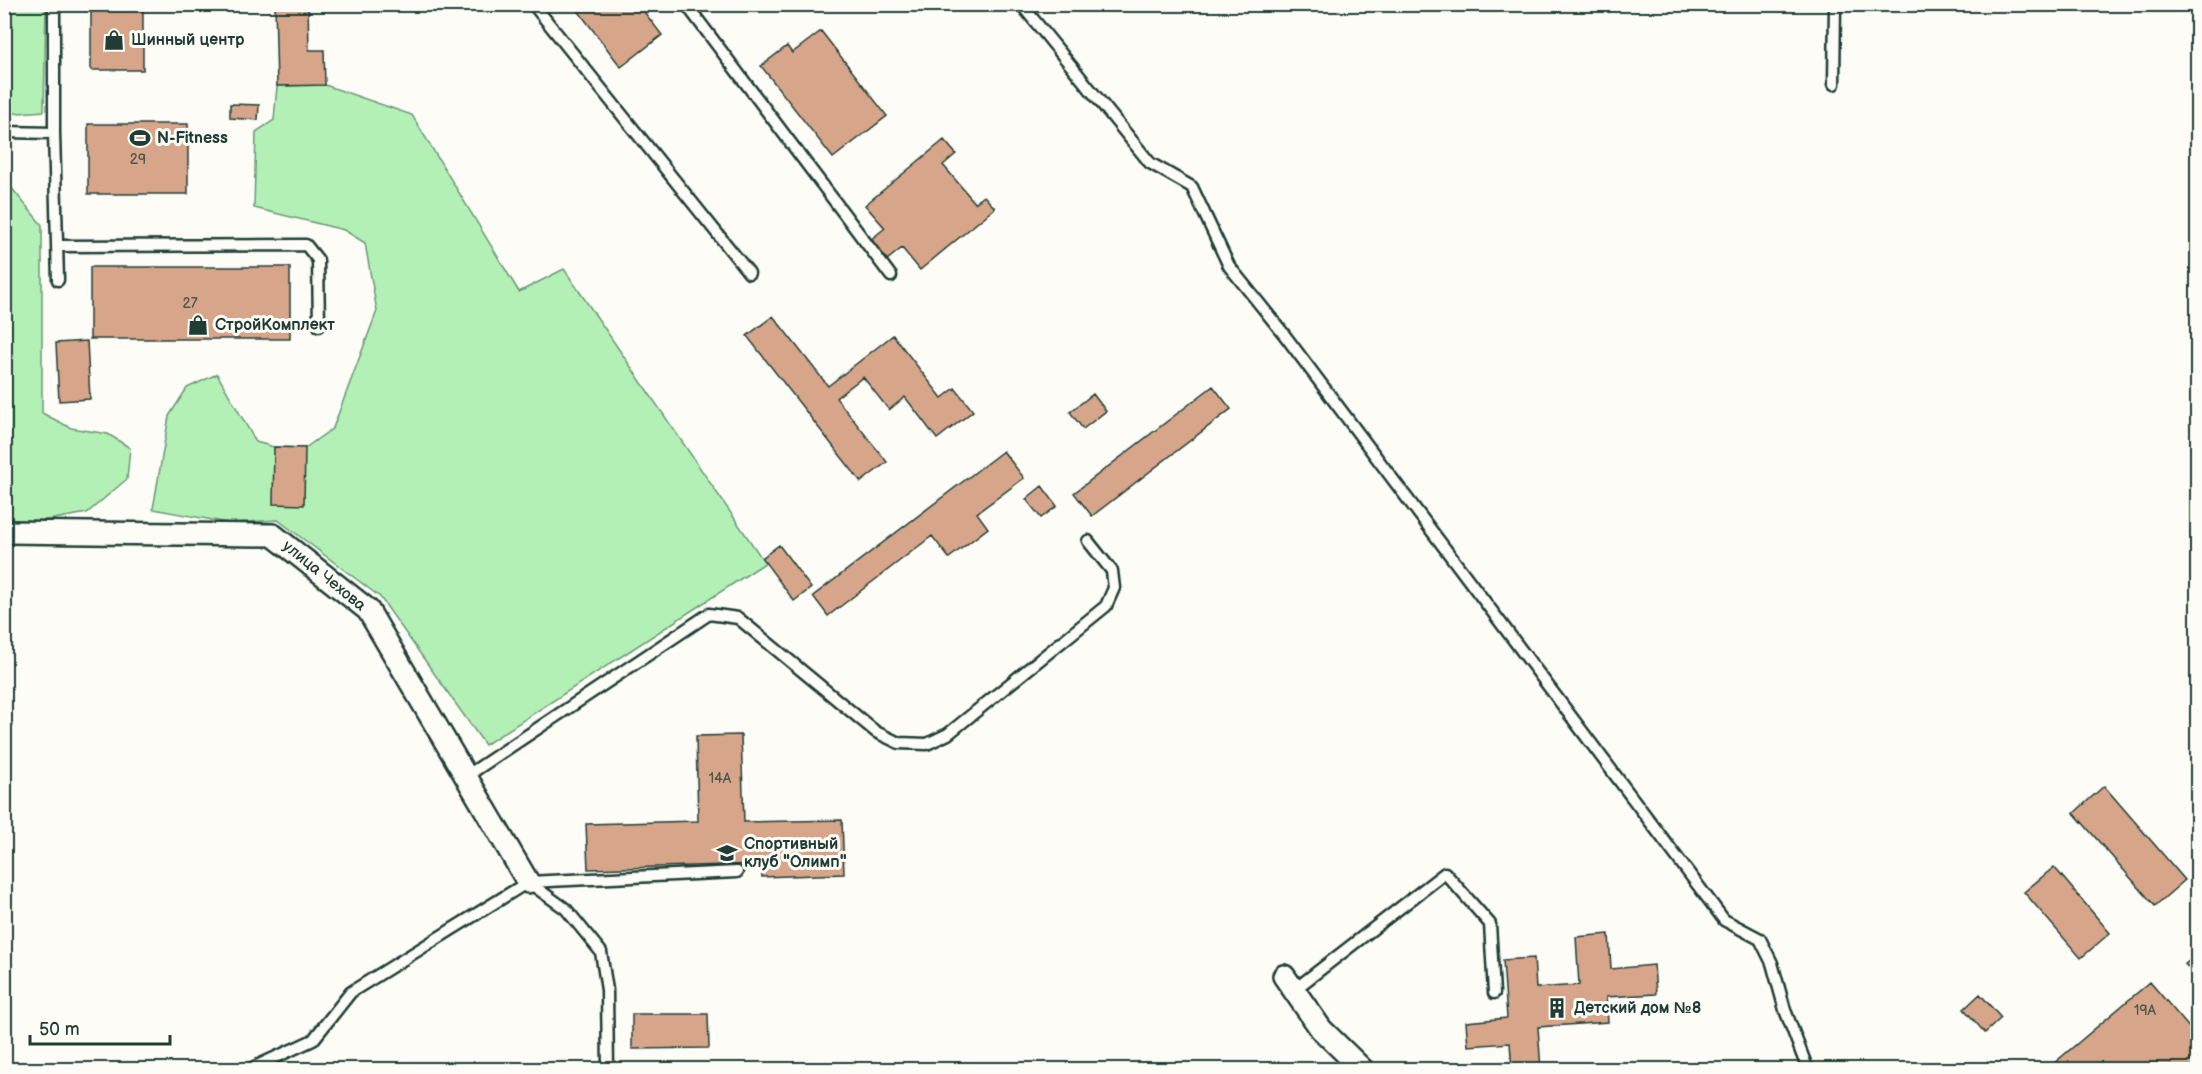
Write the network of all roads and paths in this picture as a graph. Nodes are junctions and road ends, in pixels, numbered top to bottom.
1 (54, 4) edge
2 (533, 4) edge
3 (686, 4) edge
4 (1024, 4) edge
5 (1835, 4) edge
6 (1834, 84) dead end
7 (4, 132) edge
8 (54, 133) junction
9 (57, 246) junction
10 (749, 273) dead end
11 (891, 276) dead end
12 (58, 280) dead end
13 (319, 326) dead end
14 (4, 532) edge
15 (1089, 541) dead end
16 (465, 777) junction
17 (736, 872) dead end
18 (528, 882) junction
19 (1289, 983) joint
20 (1494, 993) dead end
21 (248, 1070) edge
22 (608, 1070) edge
23 (1363, 1070) edge
24 (1808, 1070) edge

1 - 8 lane
2 - 10 lane
3 - 11 lane
4 - 24 lane
5 - 6 lane
7 - 8 lane
8 - 9 lane
9 - 12 lane
9 - 13 lane
14 - 16 street, улица Чехова
15 - 16 lane
16 - 18 street, улица Чехова
17 - 18 lane
18 - 21 lane
18 - 22 lane
19 - 20 lane
19 - 23 street

